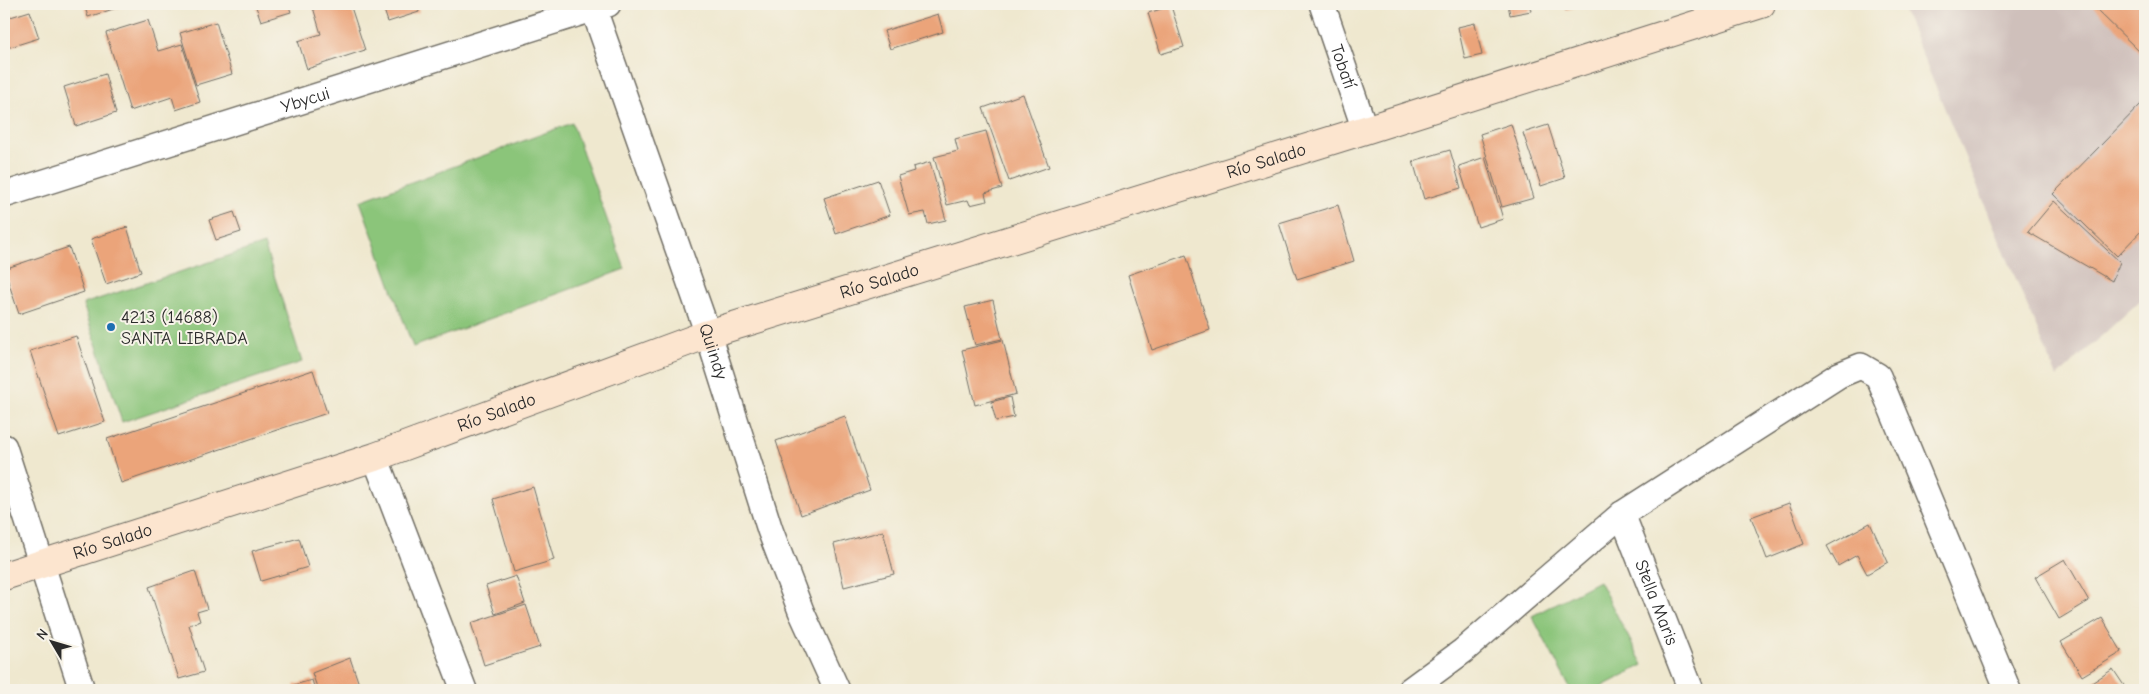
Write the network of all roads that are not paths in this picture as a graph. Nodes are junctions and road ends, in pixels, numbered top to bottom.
1 (1322, 4) edge
2 (1761, 4) edge
3 (598, 5) edge
4 (1365, 130) junction
5 (4, 195) edge
6 (708, 334) junction
7 (4, 447) edge
8 (375, 457) junction
9 (1622, 514) junction
10 (41, 563) junction
11 (4, 576) edge
12 (82, 690) edge
13 (464, 690) edge
14 (837, 690) edge
15 (1410, 690) edge
16 (1691, 690) edge
17 (2008, 690) edge

1 - 4 street, Tobatí
2 - 4 street, Río Salado
3 - 5 street, Ybycui
3 - 6 street, Quiindy
4 - 6 street, Río Salado
6 - 8 street, Río Salado
6 - 14 street, Quiindy
7 - 10 street
8 - 10 street, Río Salado
8 - 13 street
9 - 15 street
9 - 16 street, Stella Maris
9 - 17 street
10 - 11 street, Río Salado
10 - 12 street

